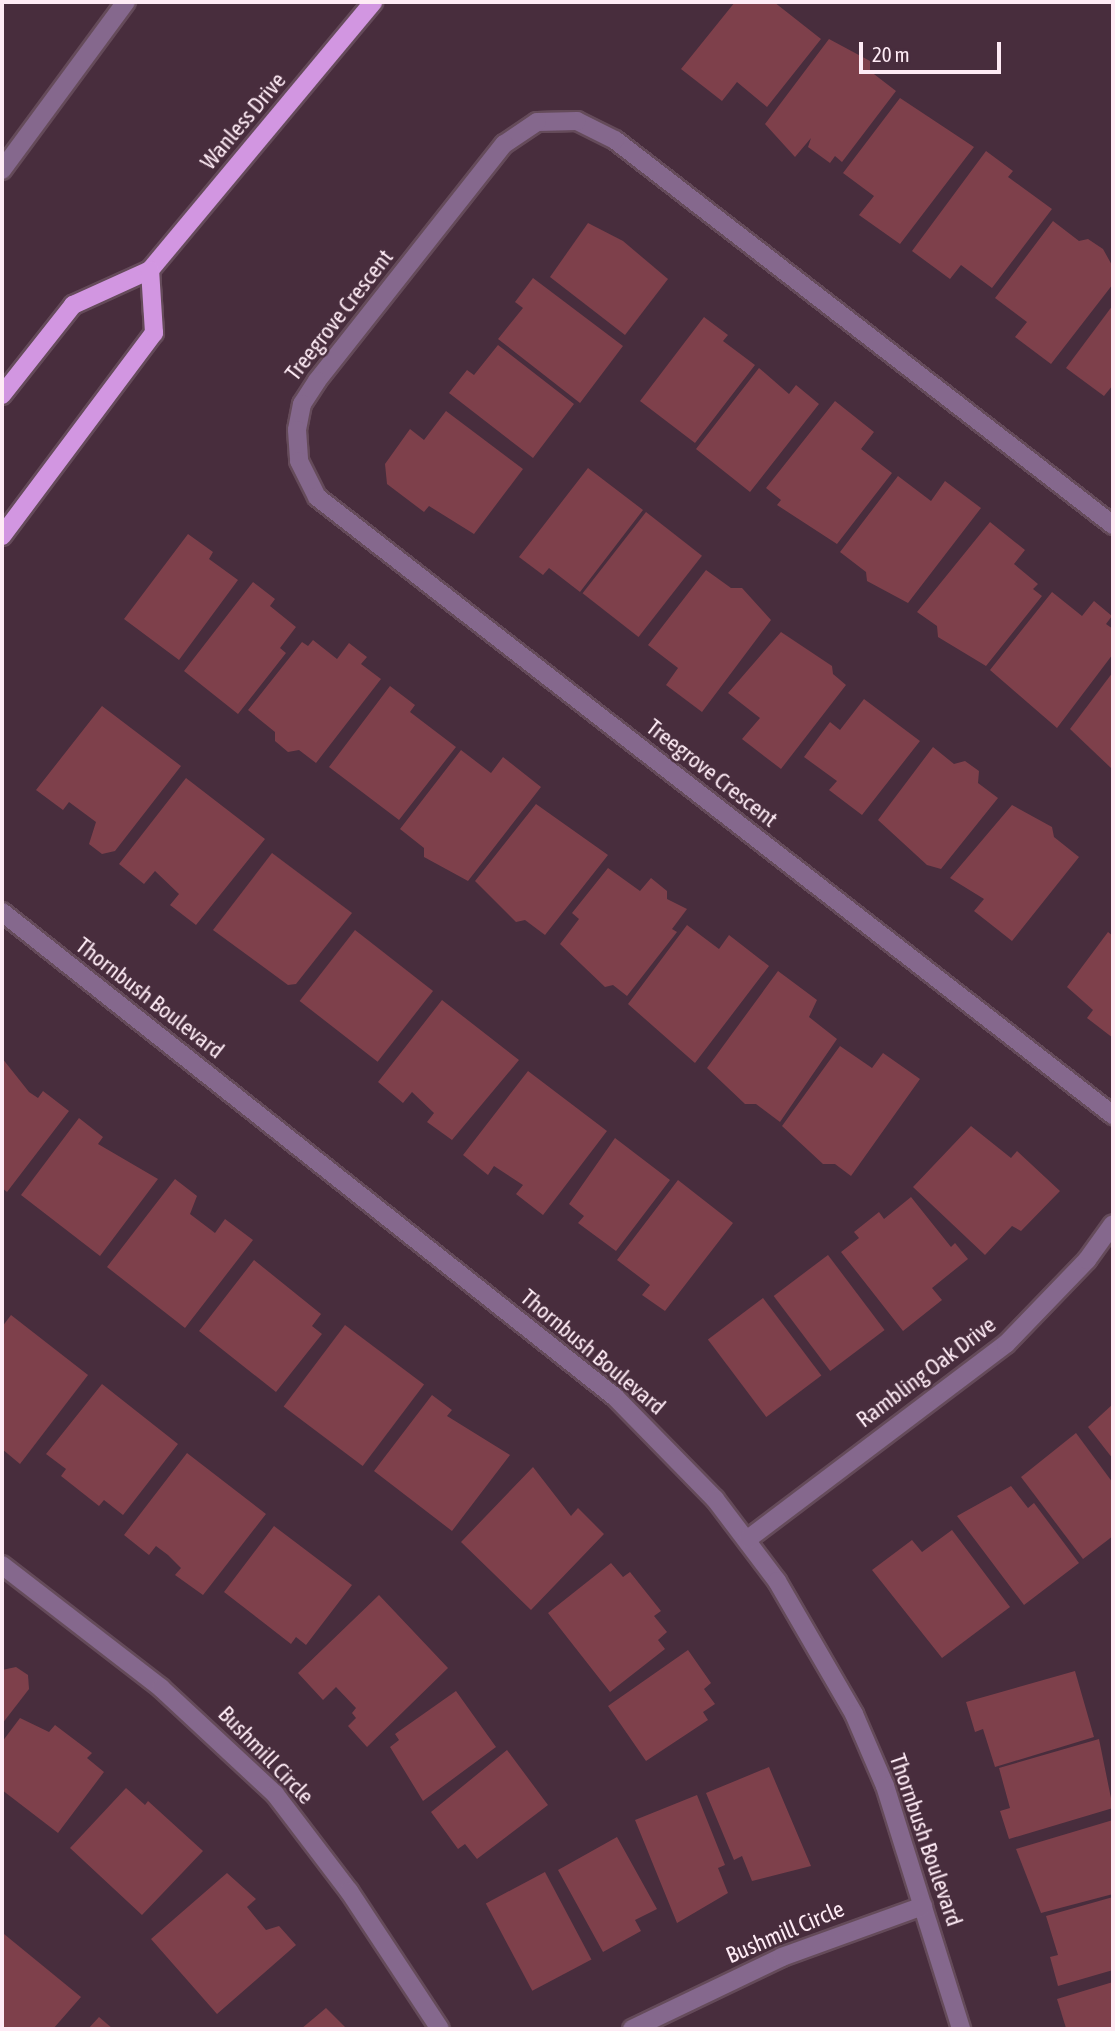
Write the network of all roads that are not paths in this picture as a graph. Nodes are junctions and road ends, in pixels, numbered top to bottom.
1 (126, 2) edge
2 (373, 2) edge
3 (2, 170) edge
4 (150, 270) junction
5 (2, 395) edge
6 (1113, 525) edge
7 (2, 536) edge
8 (2, 912) edge
9 (1113, 1115) edge
10 (1113, 1224) edge
11 (748, 1539) junction
12 (2, 1565) edge
13 (923, 1906) junction
14 (440, 2029) edge
15 (632, 2029) edge
16 (961, 2029) edge

1 - 3 street
2 - 4 main road, Wanless Drive
4 - 5 main road, Wanless Drive
4 - 7 main road
6 - 9 street, Treegrove Crescent
8 - 11 street, Thornbush Boulevard
10 - 11 street, Rambling Oak Drive
11 - 13 street, Thornbush Boulevard
12 - 14 street, Bushmill Circle
13 - 15 street, Bushmill Circle
13 - 16 street, Thornbush Boulevard

